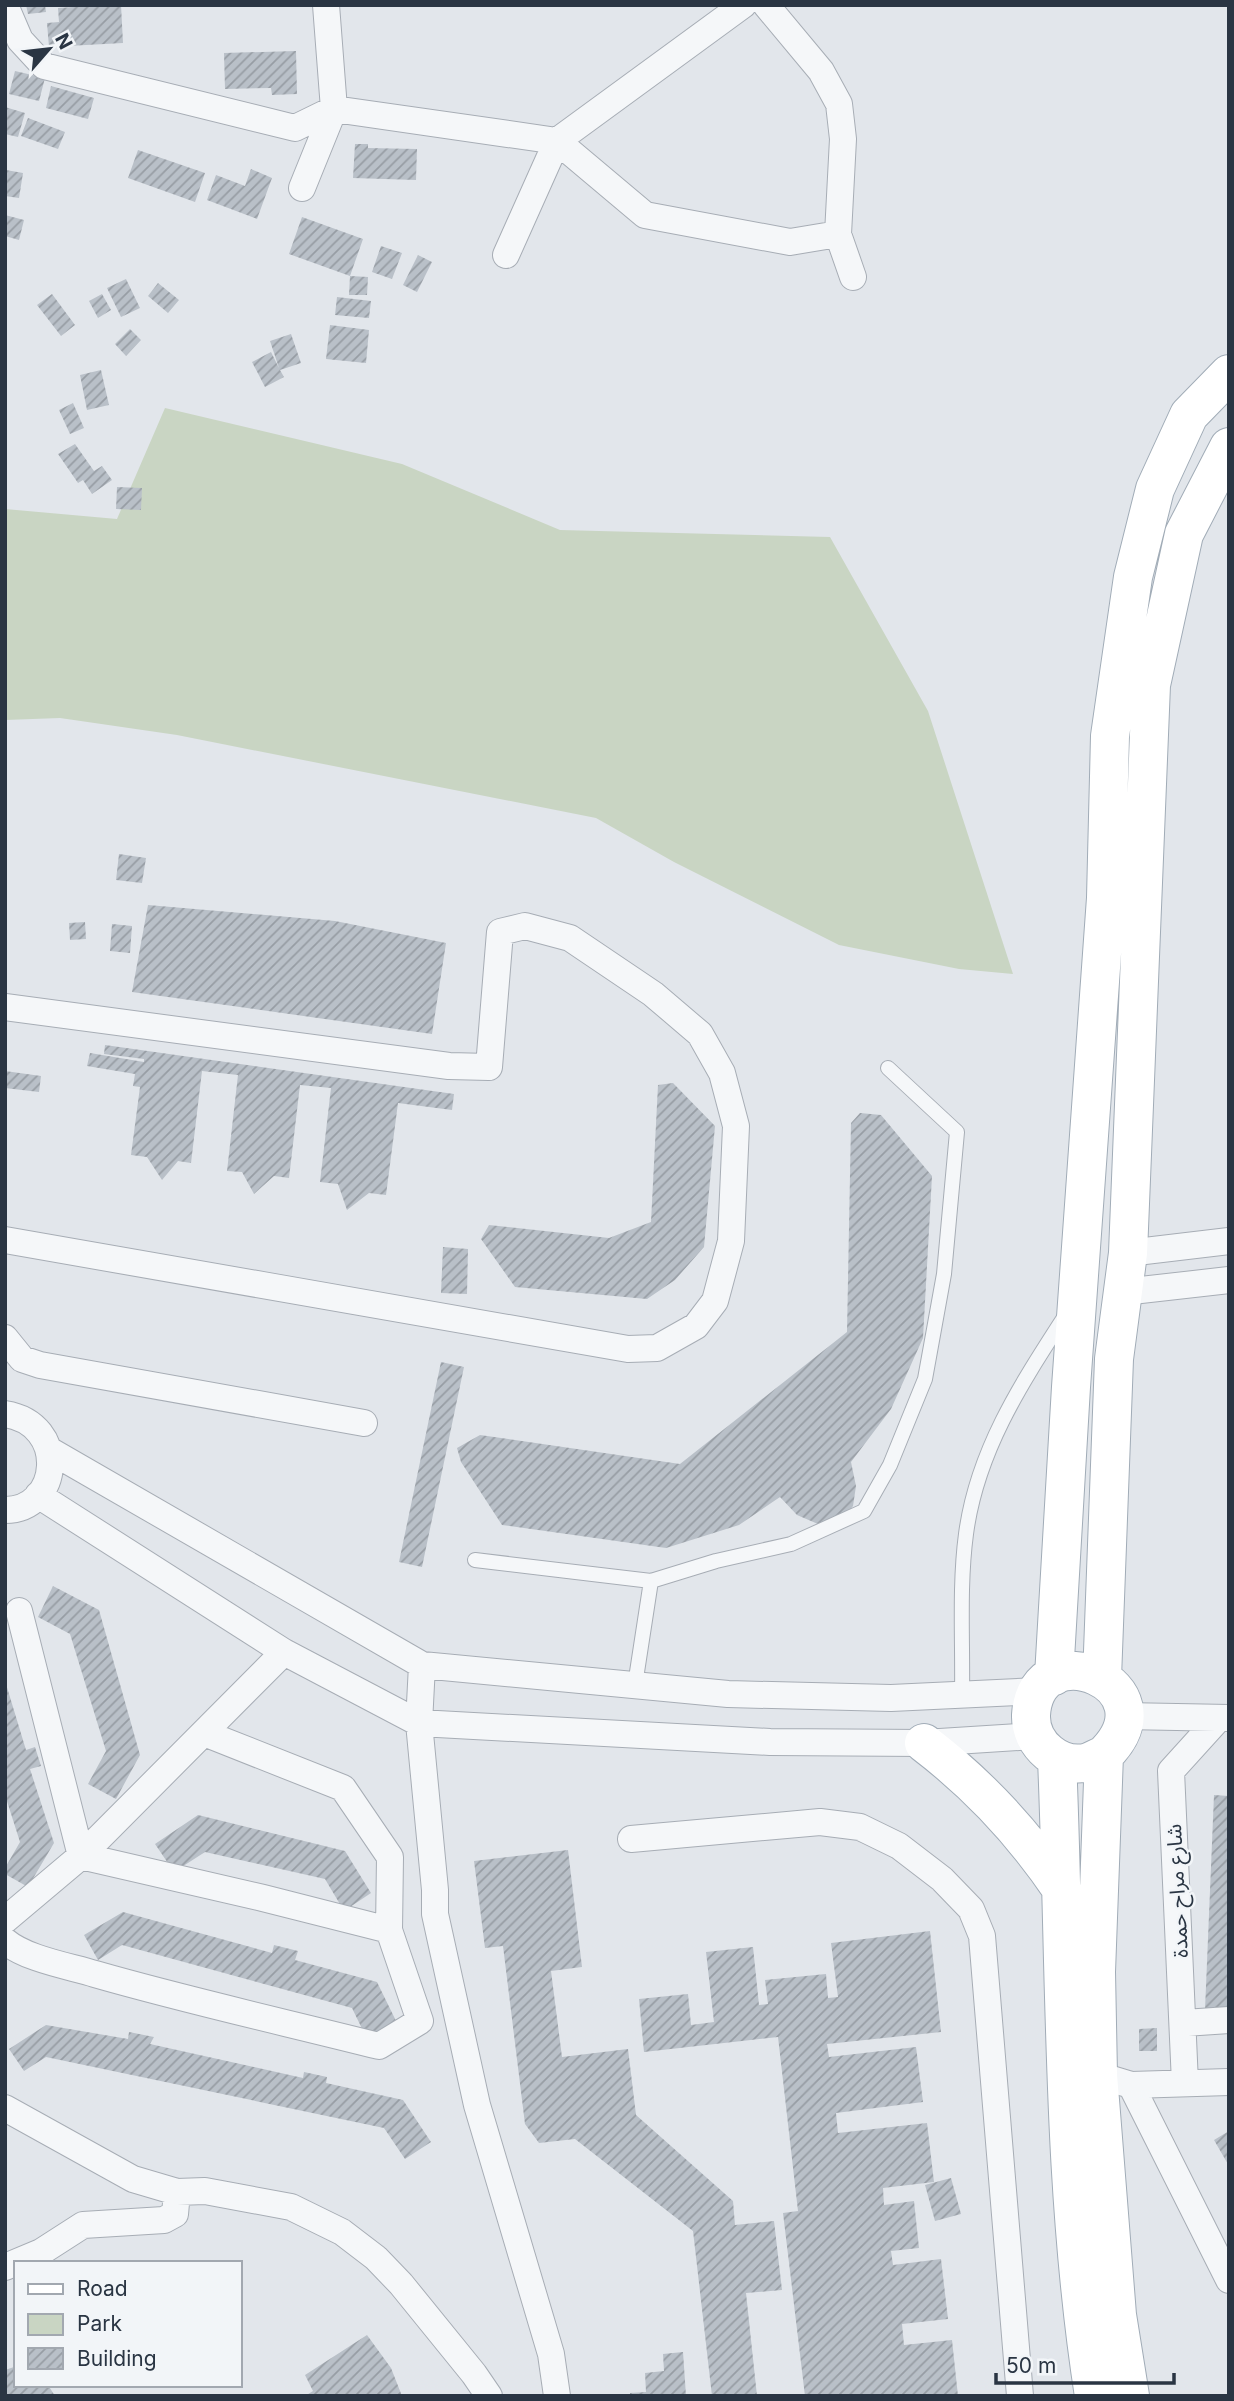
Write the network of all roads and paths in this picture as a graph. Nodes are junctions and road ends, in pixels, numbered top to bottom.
1 (5, 5) edge
2 (326, 5) edge
3 (743, 5) edge
4 (766, 5) edge
5 (334, 109) junction
6 (556, 141) junction
7 (302, 188) dead end
8 (838, 234) junction
9 (506, 255) dead end
10 (853, 277) dead end
11 (1229, 374) edge
12 (1229, 447) edge
13 (5, 1007) edge
14 (888, 1068) dead end
15 (5, 1240) edge
16 (1229, 1241) edge
17 (1128, 1253) junction
18 (1229, 1280) edge
19 (1123, 1292) junction
20 (1078, 1297) junction
21 (5, 1338) edge
22 (5, 1413) edge
23 (364, 1423) dead end
24 (50, 1450) junction
25 (38, 1495) junction
26 (5, 1510) edge
27 (475, 1560) dead end
28 (651, 1581) junction
29 (19, 1611) dead end
30 (284, 1652) junction
31 (422, 1665) junction
32 (1102, 1678) junction
33 (1046, 1684) junction
34 (635, 1685) junction
35 (962, 1695) junction
36 (1124, 1716) junction
37 (1224, 1718) edge
38 (419, 1723) junction
39 (204, 1733) junction
40 (924, 1743) junction
41 (1046, 1748) junction
42 (1104, 1755) junction
43 (631, 1839) dead end
44 (81, 1856) junction
45 (1062, 1890) junction
46 (5, 1920) edge
47 (389, 1930) junction
48 (5, 1941) edge
49 (1229, 2020) edge
50 (1184, 2023) junction
51 (1114, 2080) junction
52 (1229, 2082) edge
53 (1185, 2083) junction
54 (5, 2108) edge
55 (177, 2192) junction
56 (19, 2261) edge
57 (1229, 2280) edge
58 (489, 2396) edge
59 (557, 2396) edge
60 (1020, 2396) edge
61 (1094, 2396) edge
62 (1130, 2396) edge

1 - 5 street
2 - 5 street
3 - 6 street
4 - 8 street
5 - 6 street
5 - 7 street
6 - 8 street
6 - 9 street
8 - 10 street
11 - 20 main road
12 - 17 main road
13 - 15 street
14 - 28 lane
16 - 17 street
17 - 19 main road
18 - 19 street
19 - 32 main road
20 - 33 main road
20 - 35 lane
21 - 23 street
22 - 24 street
24 - 25 street
24 - 31 street
25 - 26 street
25 - 30 street
27 - 28 lane
28 - 34 lane
29 - 44 street
30 - 38 street
30 - 39 street
31 - 34 street
31 - 38 street
32 - 33 main road
32 - 36 main road
33 - 35 street
33 - 41 main road
34 - 35 street
36 - 37 street
36 - 42 main road
37 - 50 street, شارع مراح حمدة
38 - 40 street
38 - 59 street
39 - 44 street
39 - 47 street
40 - 41 street
40 - 45 main road
41 - 42 main road
41 - 45 main road
42 - 51 main road
43 - 60 street
44 - 46 street
44 - 47 street
45 - 61 main road
47 - 48 street
49 - 50 street
50 - 53 street, شارع مراح حمدة
51 - 53 street
51 - 57 street
51 - 62 main road
52 - 53 street
54 - 55 street
55 - 56 street
55 - 58 street

